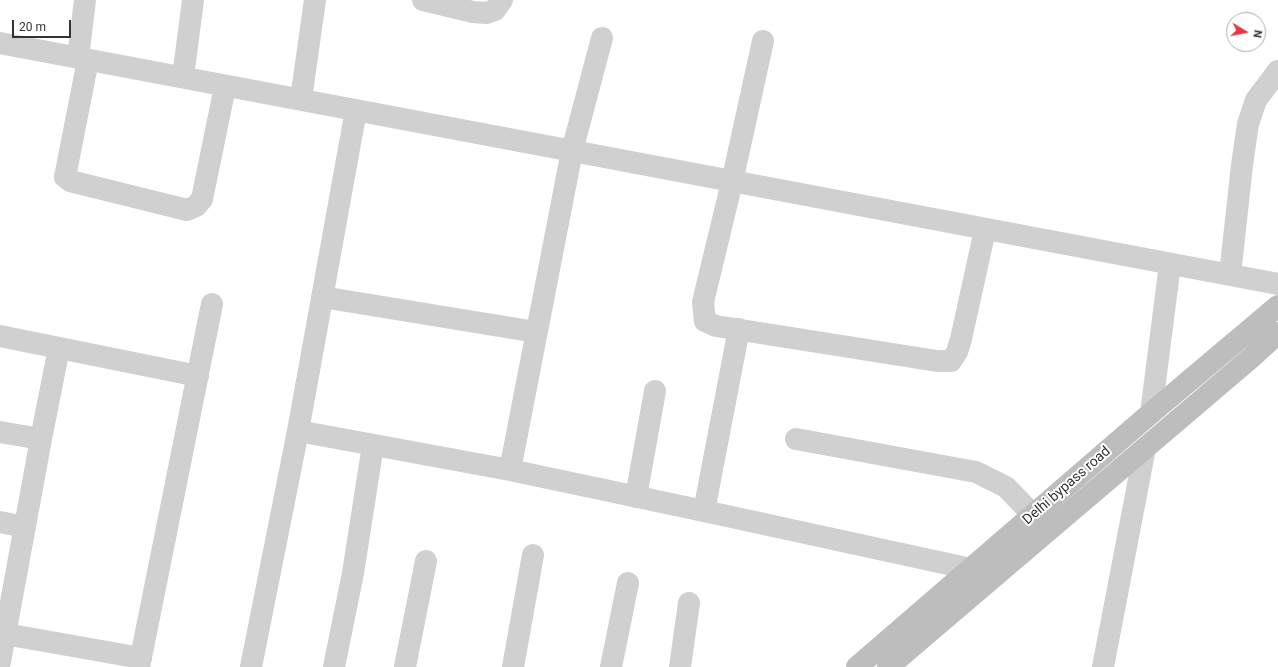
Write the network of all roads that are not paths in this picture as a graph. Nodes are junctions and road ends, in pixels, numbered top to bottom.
1 (85, 0) edge
2 (193, 0) edge
3 (315, 0) edge
4 (423, 0) edge
5 (502, 0) edge
6 (602, 38) dead end
7 (763, 41) dead end
8 (0, 43) edge
9 (83, 59) junction
10 (1278, 71) edge
11 (183, 77) junction
12 (225, 86) junction
13 (301, 99) junction
14 (356, 110) junction
15 (572, 151) junction
16 (732, 182) junction
17 (986, 230) junction
18 (1170, 264) junction
19 (1230, 275) junction
20 (1278, 284) edge
21 (322, 297) junction
22 (212, 304) dead end
23 (1278, 306) edge
24 (739, 329) junction
25 (536, 332) junction
26 (1278, 333) edge
27 (0, 336) edge
28 (59, 348) junction
29 (198, 376) junction
30 (655, 391) dead end
31 (1151, 413) junction
32 (298, 431) junction
33 (0, 432) edge
34 (41, 439) junction
35 (796, 440) dead end
36 (374, 444) junction
37 (1145, 448) junction
38 (510, 470) junction
39 (636, 497) junction
40 (704, 511) junction
41 (1032, 515) junction
42 (0, 522) edge
43 (25, 527) junction
44 (534, 555) dead end
45 (426, 561) dead end
46 (971, 569) junction
47 (628, 583) dead end
48 (689, 603) dead end
49 (3, 633) edge
50 (0, 662) edge
51 (140, 663) edge
52 (251, 667) edge
53 (334, 667) edge
54 (406, 667) edge
55 (513, 667) edge
56 (611, 667) edge
57 (680, 667) edge
58 (857, 667) edge
59 (888, 667) edge
60 (1103, 667) edge

1 - 9 street
2 - 11 street
3 - 13 street
4 - 5 street
6 - 15 street
7 - 16 street
8 - 9 street
9 - 11 street
9 - 12 street
10 - 19 street
11 - 12 street
12 - 13 street
13 - 14 street
14 - 15 street
14 - 21 street
15 - 16 street
15 - 25 street
16 - 17 street
16 - 24 street
17 - 18 street
17 - 24 street
18 - 19 street
18 - 31 street
19 - 20 street
21 - 25 street
21 - 32 street
22 - 29 street
23 - 31 main road, Delhi bypass road
24 - 40 street
25 - 38 street
26 - 37 main road, Delhi bypass road
27 - 28 street
28 - 29 street
28 - 34 street
29 - 51 street
30 - 39 street
31 - 41 main road, Delhi bypass road
32 - 36 street
32 - 52 street
33 - 34 street
34 - 43 street
35 - 41 street
36 - 38 street
36 - 53 street
37 - 59 main road, Delhi bypass road
37 - 60 street
38 - 39 street
39 - 40 street
40 - 46 street
41 - 46 main road, Delhi bypass road
42 - 43 street
43 - 49 street
44 - 55 street
45 - 54 street
46 - 58 main road, Delhi bypass road
47 - 56 street
48 - 57 street
49 - 50 street
49 - 51 street

